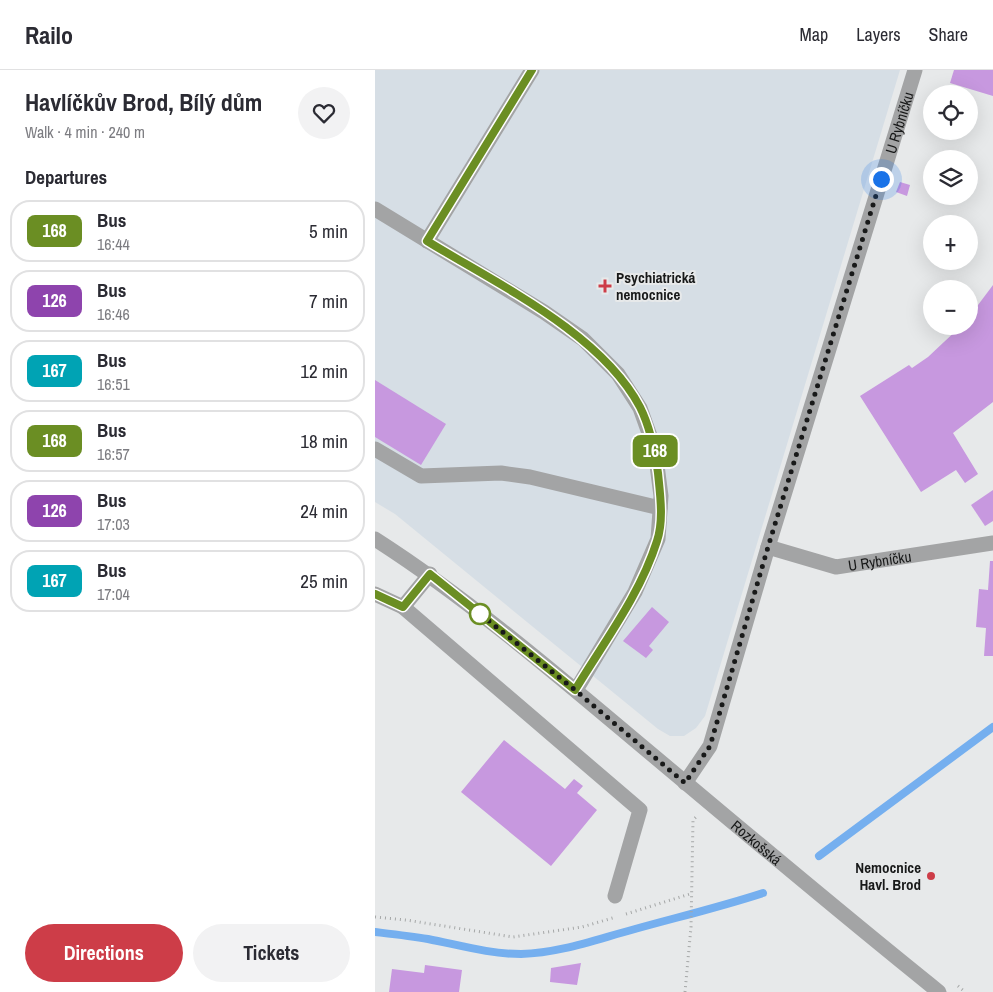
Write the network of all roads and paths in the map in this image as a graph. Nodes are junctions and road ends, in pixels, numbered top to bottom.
1 (532, 70) edge
2 (915, 70) edge
3 (375, 209) edge
4 (427, 241) junction
5 (375, 449) edge
6 (660, 508) junction
7 (375, 539) edge
8 (993, 543) edge
9 (768, 547) junction
10 (430, 574) junction
11 (375, 594) edge
12 (403, 607) junction
13 (575, 690) junction
14 (685, 783) junction
15 (708, 802) junction
16 (690, 894) junction
17 (615, 896) dead end
18 (375, 917) edge
19 (685, 992) edge
20 (939, 992) edge

1 - 4 street
2 - 9 street, U Rybníčku
3 - 4 street
4 - 6 street
5 - 6 street
6 - 13 street
7 - 10 street, Rozkošská
8 - 9 street, U Rybníčku
9 - 14 street, U Rybníčku
10 - 12 street
10 - 13 street, Rozkošská
11 - 12 street
12 - 17 street
13 - 14 street, Rozkošská
14 - 15 street, Rozkošská
15 - 16 path
15 - 20 street, Rozkošská
16 - 18 path
16 - 19 path

